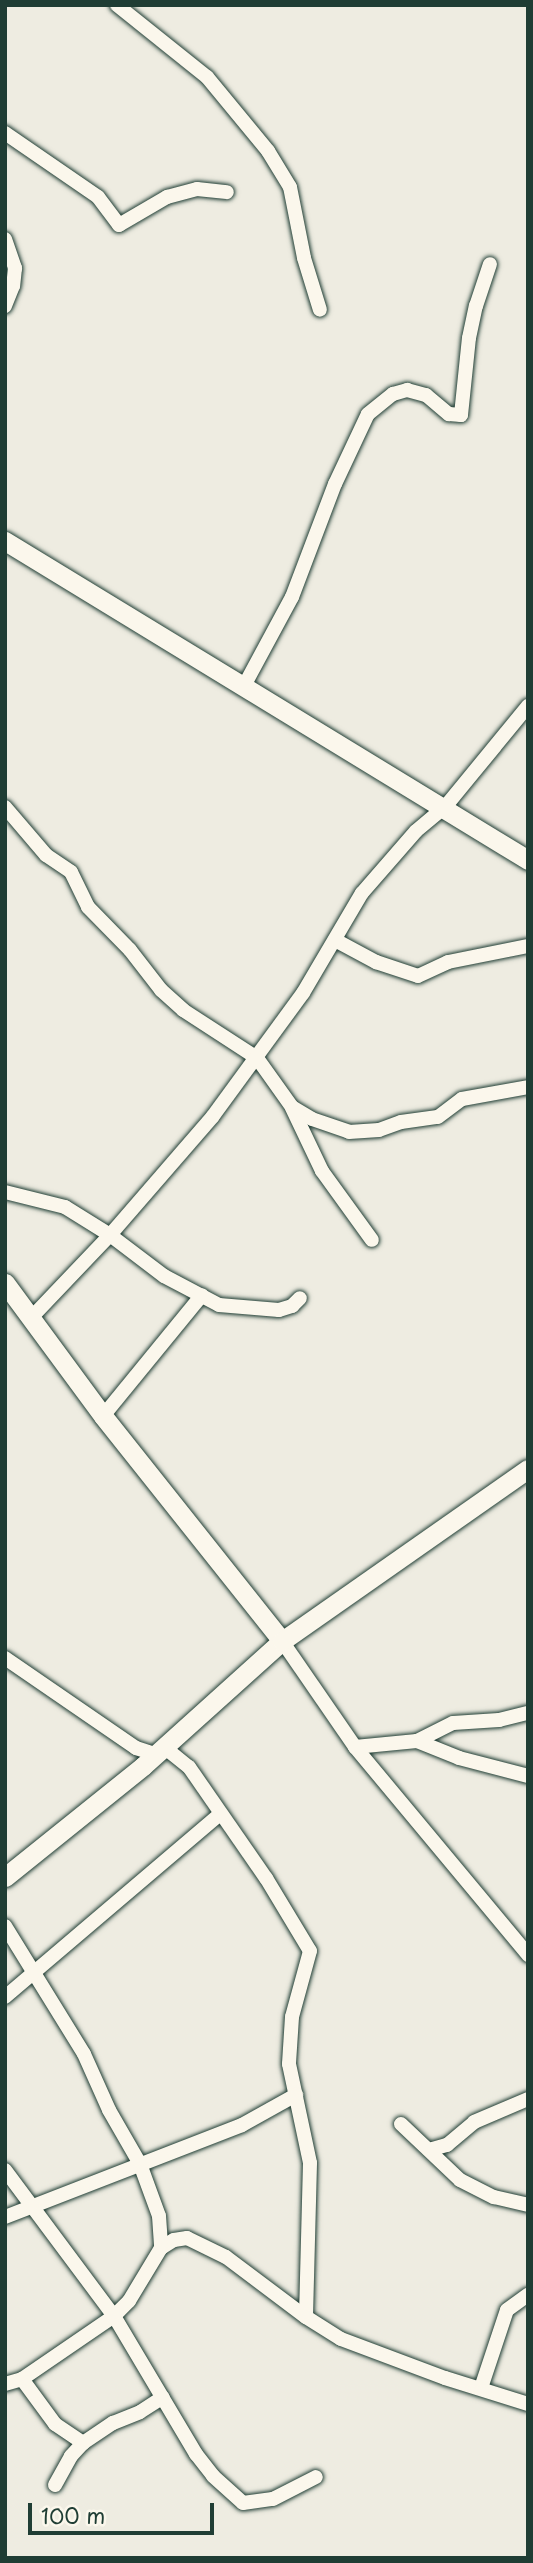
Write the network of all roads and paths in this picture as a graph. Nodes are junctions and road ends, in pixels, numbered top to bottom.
1 (117, 5) edge
2 (5, 133) edge
3 (226, 191) dead end
4 (5, 239) edge
5 (490, 264) dead end
6 (5, 306) edge
7 (320, 310) dead end
8 (5, 541) edge
9 (244, 686) junction
10 (528, 706) edge
11 (5, 807) edge
12 (445, 807) junction
13 (528, 860) edge
14 (335, 940) junction
15 (528, 946) edge
16 (257, 1058) junction
17 (528, 1087) edge
18 (292, 1107) junction
19 (5, 1192) edge
20 (110, 1235) junction
21 (372, 1240) dead end
22 (5, 1283) edge
23 (202, 1296) junction
24 (300, 1298) dead end
25 (30, 1319) junction
26 (103, 1416) junction
27 (528, 1469) edge
28 (282, 1641) junction
29 (5, 1658) edge
30 (528, 1713) edge
31 (417, 1741) junction
32 (355, 1747) junction
33 (160, 1750) junction
34 (528, 1776) edge
35 (220, 1814) junction
36 (5, 1877) edge
37 (5, 1926) edge
38 (528, 1955) edge
39 (34, 1973) junction
40 (5, 1997) edge
41 (296, 2095) junction
42 (528, 2099) edge
43 (401, 2124) dead end
44 (429, 2150) junction
45 (140, 2164) junction
46 (5, 2170) edge
47 (528, 2205) edge
48 (33, 2206) junction
49 (5, 2217) edge
50 (161, 2248) junction
51 (526, 2297) edge
52 (114, 2316) junction
53 (306, 2317) junction
54 (22, 2379) junction
55 (5, 2384) edge
56 (481, 2388) junction
57 (163, 2397) junction
58 (528, 2404) edge
59 (83, 2443) junction
60 (316, 2477) dead end
61 (55, 2485) dead end

1 - 7 street
2 - 3 street
4 - 6 street
5 - 9 street
8 - 9 street
9 - 12 street
10 - 12 street
11 - 16 street
12 - 13 street
12 - 14 street
14 - 15 street
14 - 16 street
16 - 18 street
16 - 20 street
17 - 18 street
18 - 21 street
19 - 20 street
20 - 23 street
20 - 25 street
22 - 25 street
23 - 24 street
23 - 26 street
25 - 26 street
26 - 28 street
27 - 28 street
28 - 32 street
28 - 33 street
29 - 33 street
30 - 31 street
31 - 32 street
31 - 34 street
32 - 38 street
33 - 35 street
33 - 36 street
35 - 39 street
35 - 41 street
37 - 39 street
39 - 40 street
39 - 45 street
41 - 45 street
41 - 53 street
42 - 44 street
43 - 44 street
44 - 47 street
45 - 48 street
45 - 50 street
46 - 48 street
48 - 49 street
48 - 52 street
50 - 52 street
50 - 53 street
51 - 56 street
52 - 54 street
52 - 57 street
53 - 56 street
54 - 55 street
54 - 59 street
56 - 58 street
57 - 59 street
57 - 60 street
59 - 61 street

